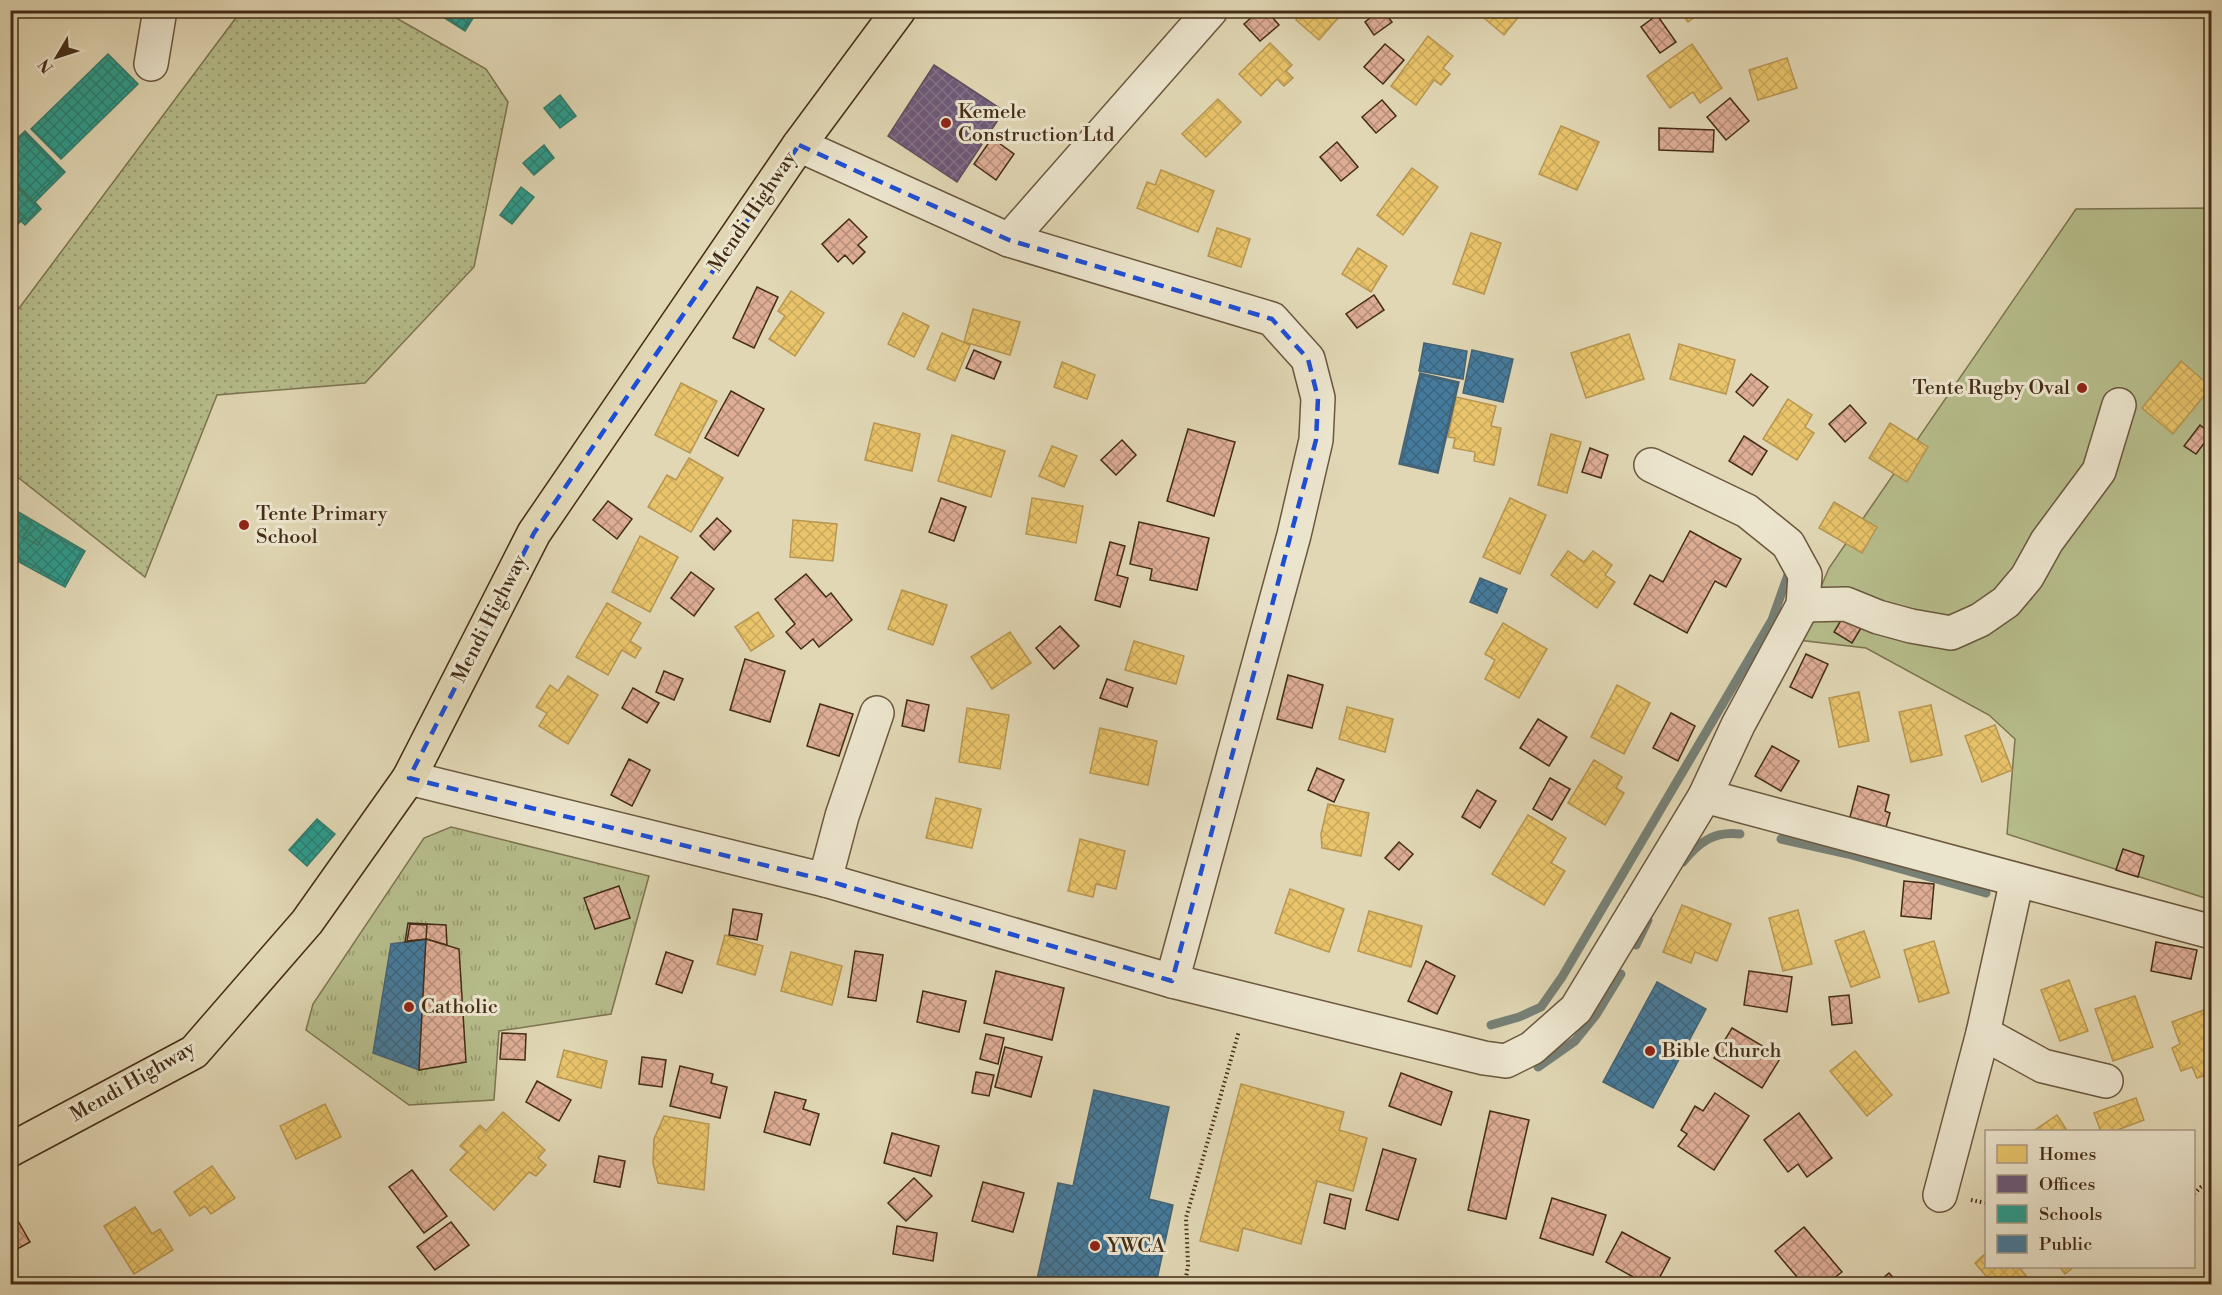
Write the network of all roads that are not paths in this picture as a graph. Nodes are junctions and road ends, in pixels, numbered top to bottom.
1 (160, 10) edge
2 (899, 10) edge
3 (1211, 10) edge
4 (150, 64) dead end
5 (799, 145) junction
6 (1009, 240) junction
7 (2119, 405) dead end
8 (1651, 465) dead end
9 (1803, 605) junction
10 (877, 713) dead end
11 (409, 778) junction
12 (1705, 796) junction
13 (825, 880) junction
14 (2017, 880) junction
15 (2211, 932) edge
16 (1172, 981) junction
17 (1983, 1033) junction
18 (2106, 1081) dead end
19 (10, 1150) edge
20 (1940, 1195) dead end

1 - 4 street
2 - 5 main road, Mendi Highway
3 - 6 street
5 - 6 street
5 - 11 main road, Mendi Highway
6 - 16 street
7 - 9 street
8 - 9 street
9 - 12 street
10 - 13 street
11 - 13 street
11 - 19 main road, Mendi Highway
12 - 14 street
12 - 16 street
13 - 16 street
14 - 15 street
14 - 17 street
17 - 18 street
17 - 20 street

